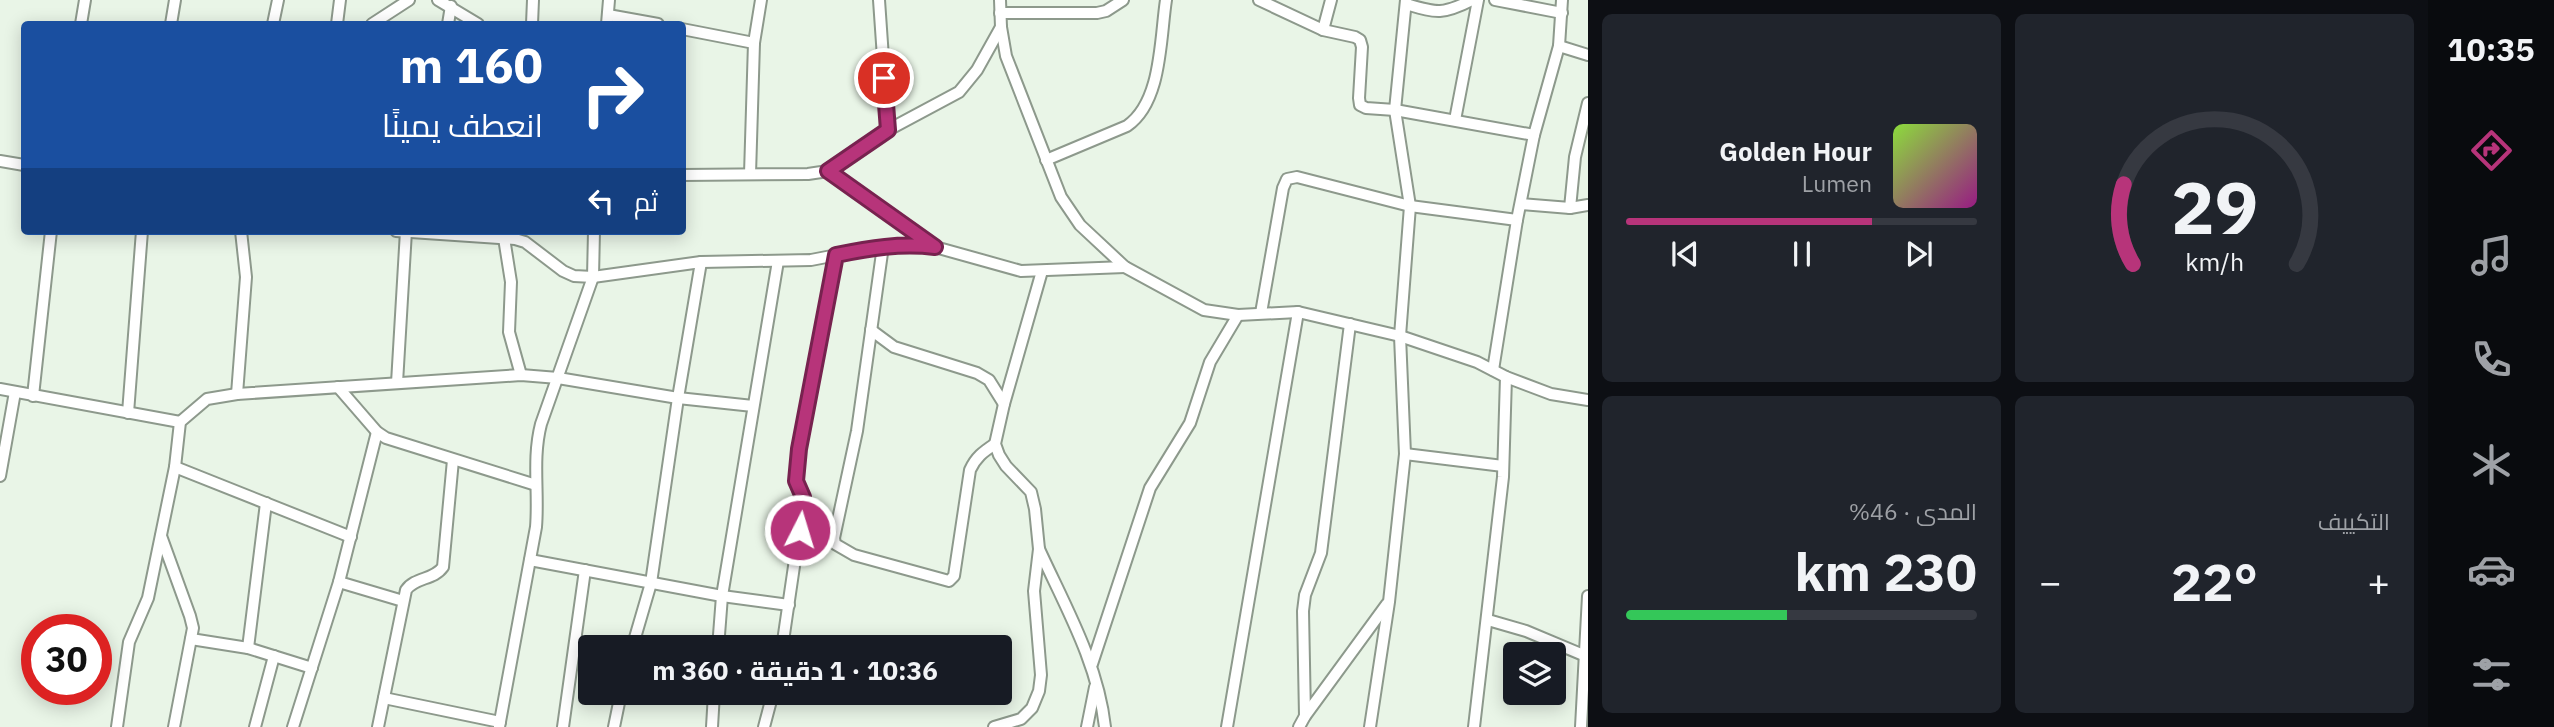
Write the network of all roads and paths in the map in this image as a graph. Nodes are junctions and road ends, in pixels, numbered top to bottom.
1 (85, 0) edge
2 (175, 0) edge
3 (278, 0) edge
4 (340, 0) edge
5 (409, 0) edge
6 (438, 0) edge
7 (533, 0) edge
8 (609, 0) edge
9 (761, 0) edge
10 (879, 0) edge
11 (1000, 0) edge
12 (1123, 0) edge
13 (1166, 0) edge
14 (1259, 0) edge
15 (1331, 0) edge
16 (1472, 0) edge
17 (1478, 0) edge
18 (1495, 0) edge
19 (1562, 0) edge
20 (1406, 2) edge
21 (451, 6) junction
22 (1000, 13) junction
23 (1562, 13) junction
24 (607, 20) edge
25 (82, 21) edge
26 (172, 21) edge
27 (274, 21) edge
28 (337, 21) edge
29 (377, 21) edge
30 (448, 21) edge
31 (474, 21) edge
32 (532, 21) edge
33 (1001, 27) junction
34 (686, 30) edge
35 (1323, 30) junction
36 (754, 43) junction
37 (1559, 47) junction
38 (1588, 55) edge
39 (1588, 103) edge
40 (1395, 110) junction
41 (1455, 120) junction
42 (888, 130) junction
43 (1534, 135) junction
44 (1046, 160) junction
45 (0, 161) edge
46 (21, 164) edge
47 (828, 171) junction
48 (750, 174) junction
49 (686, 175) edge
50 (1521, 204) junction
51 (1588, 205) edge
52 (1410, 206) junction
53 (1570, 208) junction
54 (1517, 219) junction
55 (51, 235) edge
56 (142, 235) edge
57 (241, 235) edge
58 (406, 235) edge
59 (455, 235) edge
60 (594, 235) edge
61 (504, 239) junction
62 (883, 246) junction
63 (935, 247) junction
64 (836, 255) junction
65 (701, 261) junction
66 (778, 261) junction
67 (1125, 267) junction
68 (1042, 271) junction
69 (593, 278) junction
70 (1298, 312) junction
71 (1261, 313) junction
72 (1238, 315) junction
73 (1350, 324) junction
74 (872, 330) junction
75 (1400, 336) junction
76 (1493, 370) junction
77 (521, 375) junction
78 (1506, 377) junction
79 (558, 378) junction
80 (397, 383) junction
81 (338, 387) junction
82 (0, 389) edge
83 (15, 392) junction
84 (237, 394) junction
85 (33, 396) junction
86 (678, 398) junction
87 (1588, 401) edge
88 (1004, 404) junction
89 (753, 406) junction
90 (128, 413) junction
91 (180, 422) junction
92 (377, 432) junction
93 (995, 444) junction
94 (1405, 454) junction
95 (453, 460) junction
96 (1503, 466) junction
97 (175, 467) junction
98 (0, 476) edge
99 (536, 485) junction
100 (266, 503) junction
101 (161, 536) junction
102 (351, 537) junction
103 (1039, 549) junction
104 (530, 560) junction
105 (585, 570) junction
106 (339, 582) junction
107 (651, 583) junction
108 (722, 596) junction
109 (1588, 596) edge
110 (403, 601) junction
111 (1389, 602) junction
112 (789, 606) junction
113 (1488, 620) junction
114 (636, 635) edge
115 (719, 635) edge
116 (784, 635) edge
117 (191, 639) junction
118 (248, 648) junction
119 (274, 656) junction
120 (1586, 657) edge
121 (1092, 664) junction
122 (312, 667) junction
123 (1096, 681) junction
124 (384, 698) junction
125 (619, 705) edge
126 (713, 705) edge
127 (770, 705) edge
128 (1305, 716) junction
129 (500, 724) edge
130 (117, 727) edge
131 (174, 727) edge
132 (255, 727) edge
133 (293, 727) edge
134 (378, 727) edge
135 (563, 727) edge
136 (614, 727) edge
137 (712, 727) edge
138 (764, 727) edge
139 (994, 727) edge
140 (1087, 727) edge
141 (1105, 727) edge
142 (1227, 727) edge
143 (1299, 727) edge
144 (1370, 727) edge
145 (1474, 727) edge
146 (1581, 727) edge

1 - 25 street
2 - 26 street
3 - 27 street
4 - 28 street
5 - 29 street
6 - 21 street
7 - 32 street
8 - 24 street
9 - 36 street
10 - 42 street
11 - 22 street
12 - 22 street
13 - 44 street
14 - 35 street
15 - 35 street
16 - 20 street
17 - 41 street
18 - 23 street
19 - 23 street
20 - 40 street
21 - 30 street
21 - 31 street
22 - 33 street
23 - 37 street
33 - 42 street
33 - 44 street
34 - 36 street
35 - 40 street
36 - 48 street
37 - 38 street
37 - 43 street
39 - 53 street
40 - 41 street
40 - 52 street
41 - 43 street
42 - 47 street
43 - 50 street
44 - 67 street
45 - 46 street
47 - 48 street
47 - 63 street
48 - 49 street
50 - 53 street
50 - 54 street
51 - 53 street
52 - 54 street
52 - 71 street
52 - 75 street
54 - 76 street
55 - 85 street
56 - 90 street
57 - 84 street
58 - 80 street
59 - 61 street
60 - 69 street
61 - 69 street
61 - 77 street
62 - 63 street
62 - 64 street
62 - 74 street
63 - 68 street
64 - 66 street
64 - 112 street
65 - 66 street
65 - 69 street
65 - 86 street
66 - 89 street
67 - 68 street
67 - 72 street
68 - 88 street
69 - 79 street
70 - 71 street
70 - 73 street
70 - 142 street
71 - 72 street
72 - 121 street
73 - 75 street
73 - 128 street
74 - 88 street
74 - 93 street
75 - 76 street
75 - 94 street
76 - 78 street
77 - 79 street
77 - 80 street
78 - 87 street
78 - 96 street
79 - 86 street
79 - 99 street
80 - 81 street
81 - 84 street
81 - 92 street
82 - 83 street
83 - 85 street
83 - 98 street
84 - 91 street
85 - 90 street
86 - 89 street
86 - 107 street
88 - 93 street
89 - 108 street
90 - 91 street
91 - 97 street
92 - 95 street
92 - 102 street
93 - 103 street
94 - 96 street
94 - 111 street
95 - 99 street
95 - 110 street
96 - 113 street
97 - 100 street
97 - 101 street
99 - 104 street
100 - 102 street
100 - 118 street
101 - 117 street
101 - 130 street
102 - 106 street
103 - 121 street
103 - 139 street
104 - 105 street
104 - 129 street
105 - 107 street
105 - 135 street
106 - 110 street
106 - 122 street
107 - 108 street
107 - 114 street
108 - 112 street
108 - 115 street
109 - 120 street
110 - 124 street
111 - 128 street
111 - 144 street
112 - 116 street
113 - 120 street
113 - 145 street
117 - 118 street
117 - 131 street
118 - 119 street
119 - 122 street
119 - 132 street
120 - 146 street
121 - 123 street
122 - 133 street
123 - 140 street
123 - 141 street
124 - 129 street
124 - 134 street
125 - 136 street
126 - 137 street
127 - 138 street
128 - 143 street

